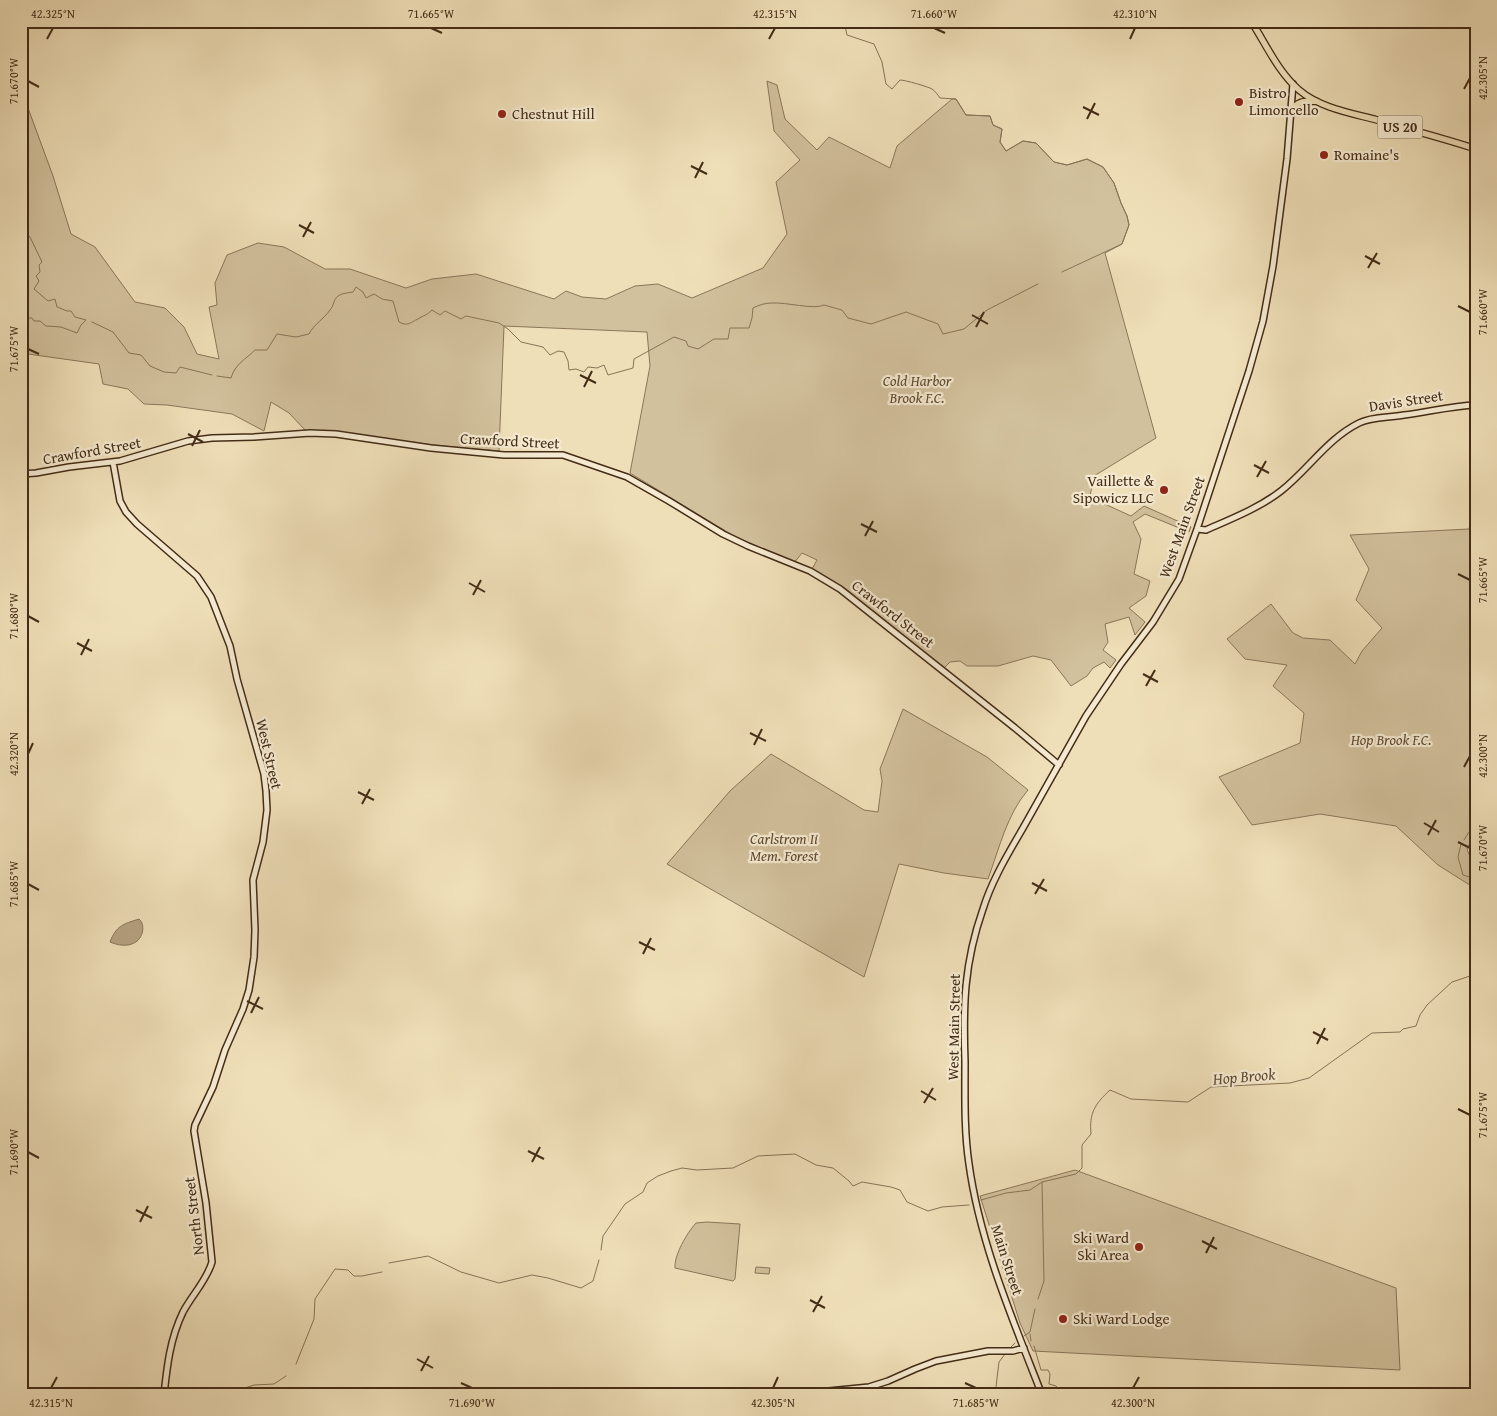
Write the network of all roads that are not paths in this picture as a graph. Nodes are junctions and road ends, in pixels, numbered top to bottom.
1 (1250, 21) edge
2 (1293, 84) junction
3 (1316, 101) junction
4 (1290, 112) junction
5 (1476, 149) edge
6 (1476, 405) edge
7 (113, 462) junction
8 (21, 474) edge
9 (1197, 529) junction
10 (1059, 764) junction
11 (212, 1087) joint
12 (966, 1129) joint
13 (1024, 1348) junction
14 (164, 1395) edge
15 (788, 1395) edge
16 (1042, 1395) edge

1 - 2 main road, US 20
2 - 3 main road, US 20
2 - 4 street, West Main Street
3 - 4 main road
3 - 5 main road, US 20
4 - 9 street, West Main Street
6 - 9 street, Davis Street
7 - 8 street, Crawford Street
7 - 10 street, Crawford Street
7 - 11 street, West Street
9 - 10 street, West Main Street
10 - 12 street, West Main Street
11 - 14 street, North Street
12 - 13 street, Main Street
13 - 15 street
13 - 16 street, Main Street

